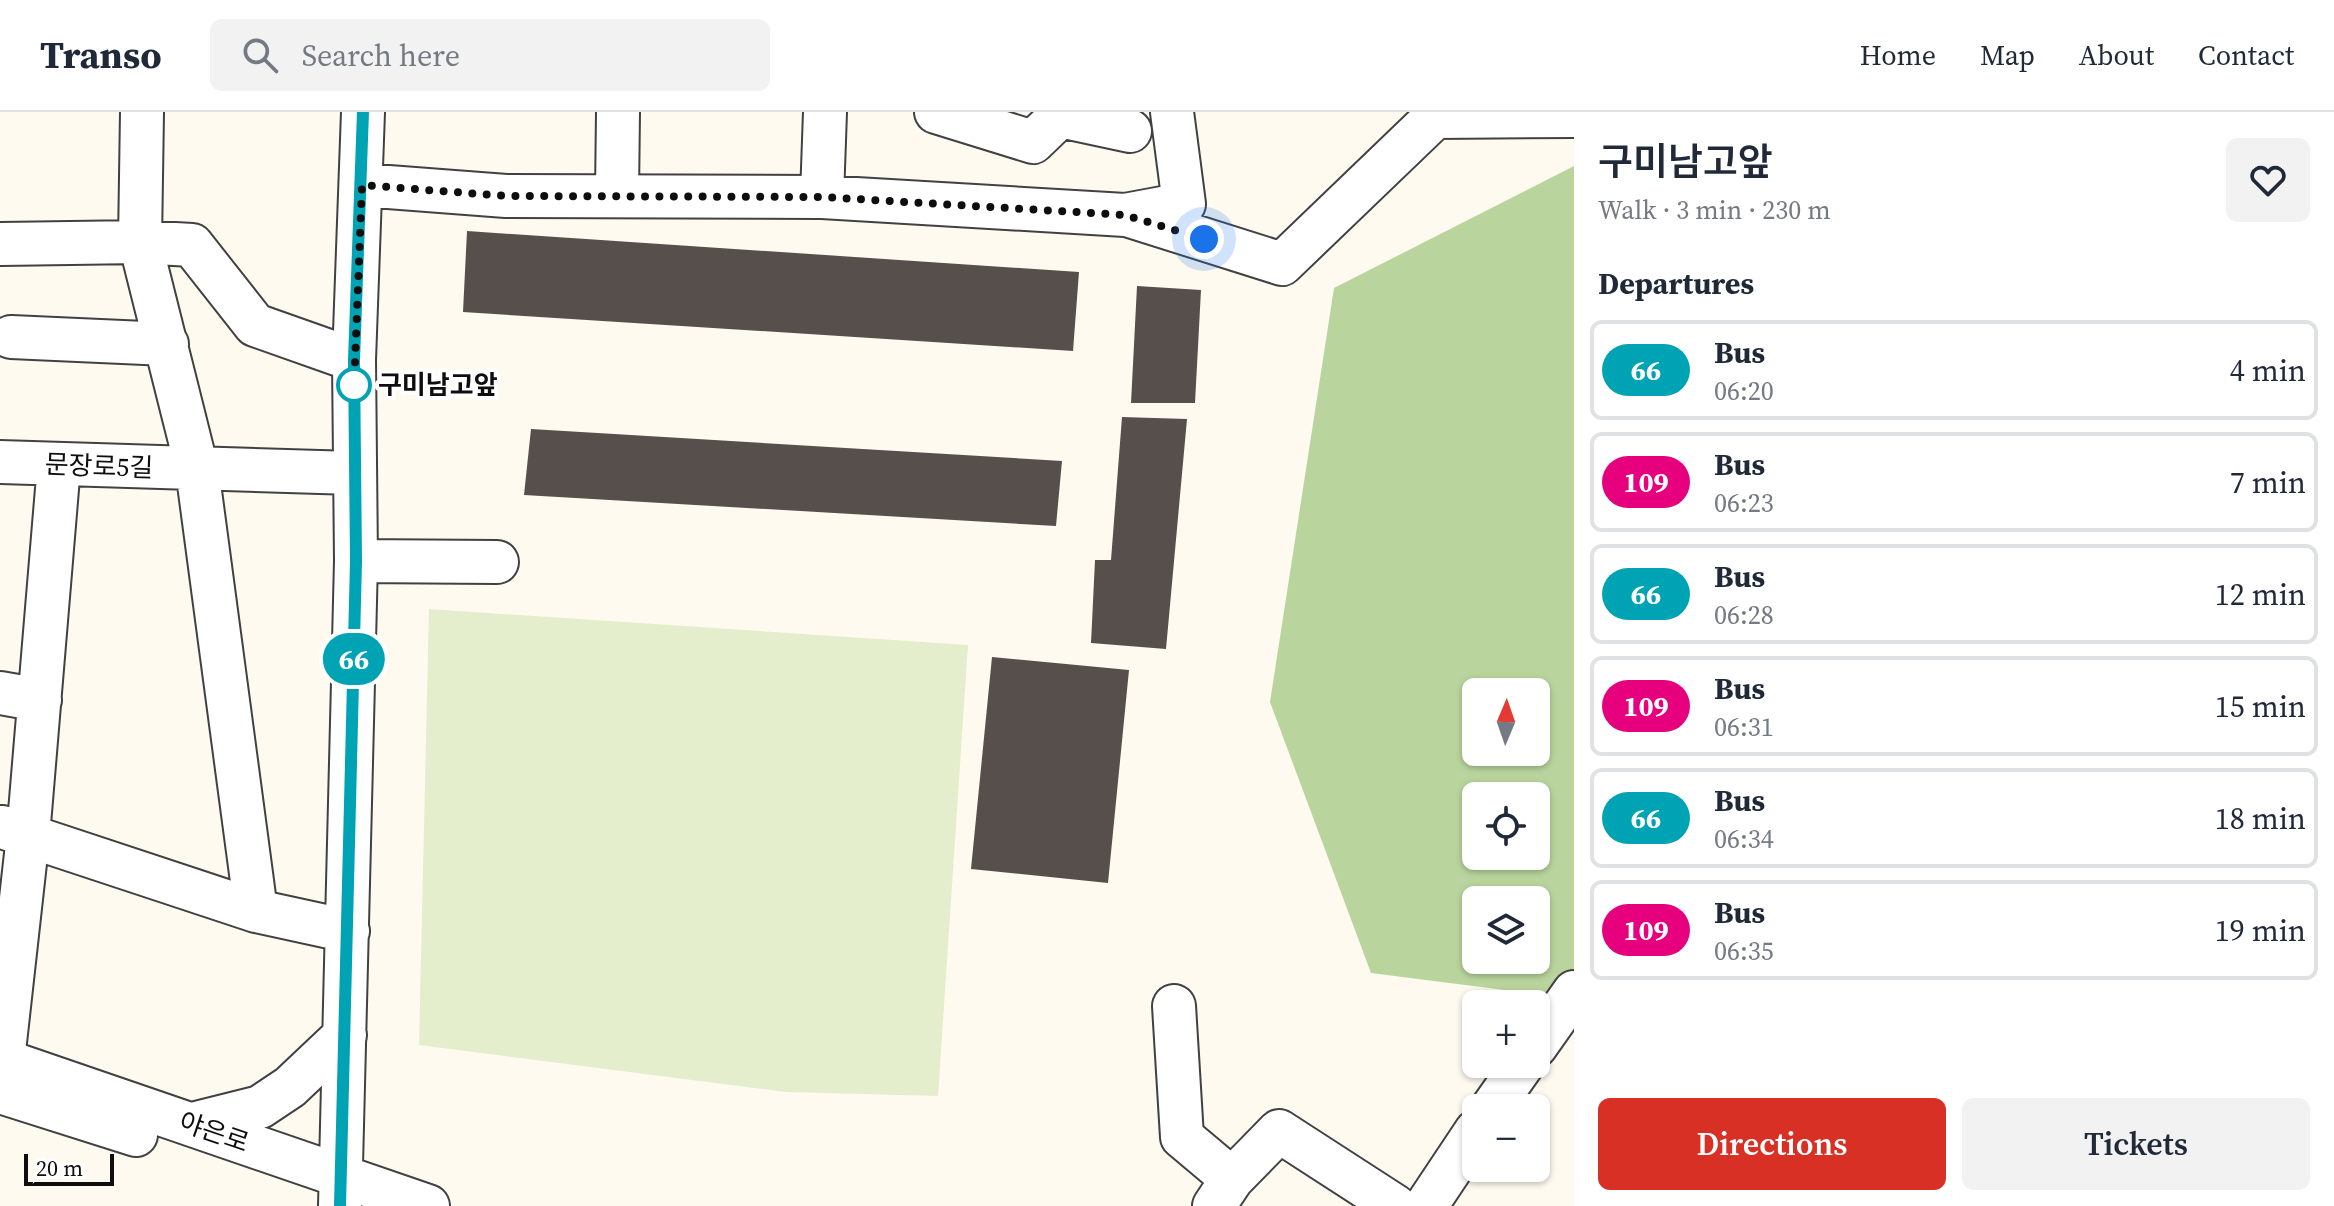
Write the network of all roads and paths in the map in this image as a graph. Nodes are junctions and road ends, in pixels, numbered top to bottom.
1 (142, 112) edge
2 (363, 112) edge
3 (618, 112) edge
4 (825, 112) edge
5 (936, 112) edge
6 (1172, 112) edge
7 (1574, 116) edge
8 (1130, 131) dead end
9 (362, 185) junction
10 (617, 194) junction
11 (822, 197) junction
12 (1125, 215) junction
13 (140, 242) junction
14 (0, 244) edge
15 (11, 337) dead end
16 (167, 344) junction
17 (354, 360) junction
18 (0, 462) edge
19 (59, 465) junction
20 (197, 469) junction
21 (353, 473) junction
22 (356, 561) junction
23 (497, 562) dead end
24 (20, 696) edge
25 (14, 831) edge
26 (256, 911) junction
27 (348, 931) junction
28 (1574, 992) edge
29 (1174, 1006) dead end
30 (1550, 1026) edge
31 (345, 1035) junction
32 (1, 1070) edge
33 (191, 1124) junction
34 (1462, 1152) edge
35 (1223, 1192) edge
36 (340, 1196) edge
37 (428, 1206) edge
38 (1395, 1206) edge
39 (1426, 1206) edge

1 - 13 street
2 - 9 street
3 - 10 street
4 - 11 street
5 - 8 street
6 - 12 street
7 - 12 street
9 - 10 street
9 - 17 street
10 - 11 street
11 - 12 street
13 - 14 street
13 - 16 street
13 - 17 street
15 - 16 street
16 - 20 street
17 - 21 street
18 - 19 street, 문장로5길
19 - 20 street, 문장로5길
19 - 24 street
20 - 21 street, 문장로5길
20 - 26 street
21 - 22 street
22 - 23 street
22 - 27 street
24 - 25 street
25 - 26 street
25 - 32 street
26 - 27 street
27 - 31 street
28 - 30 street
29 - 35 street
31 - 33 street
31 - 36 street
32 - 33 street, 야은로
32 - 36 street, 야은로
33 - 36 street, 야은로
34 - 39 street
35 - 38 street
36 - 37 street, 야은로

